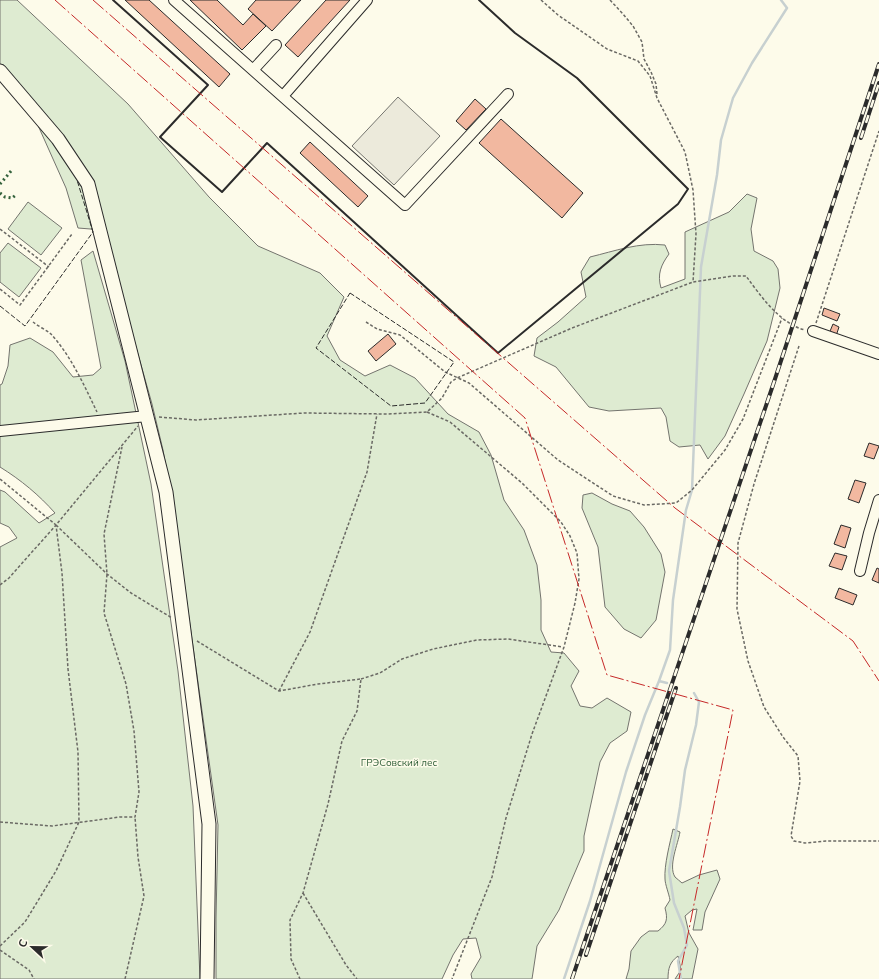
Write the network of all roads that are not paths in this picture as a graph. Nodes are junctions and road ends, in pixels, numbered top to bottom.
1 (174, 0) edge
2 (367, 0) edge
3 (276, 45) dead end
4 (253, 70) junction
5 (0, 71) edge
6 (508, 94) dead end
7 (283, 96) junction
8 (813, 331) road end
9 (879, 354) edge
10 (147, 416) junction
11 (0, 431) edge
12 (879, 500) edge
13 (860, 571) dead end
14 (207, 979) edge

1 - 4 street
2 - 7 street
3 - 4 street
4 - 7 street
5 - 10 main road
6 - 7 street
8 - 9 street
10 - 11 street
10 - 14 main road
12 - 13 street

